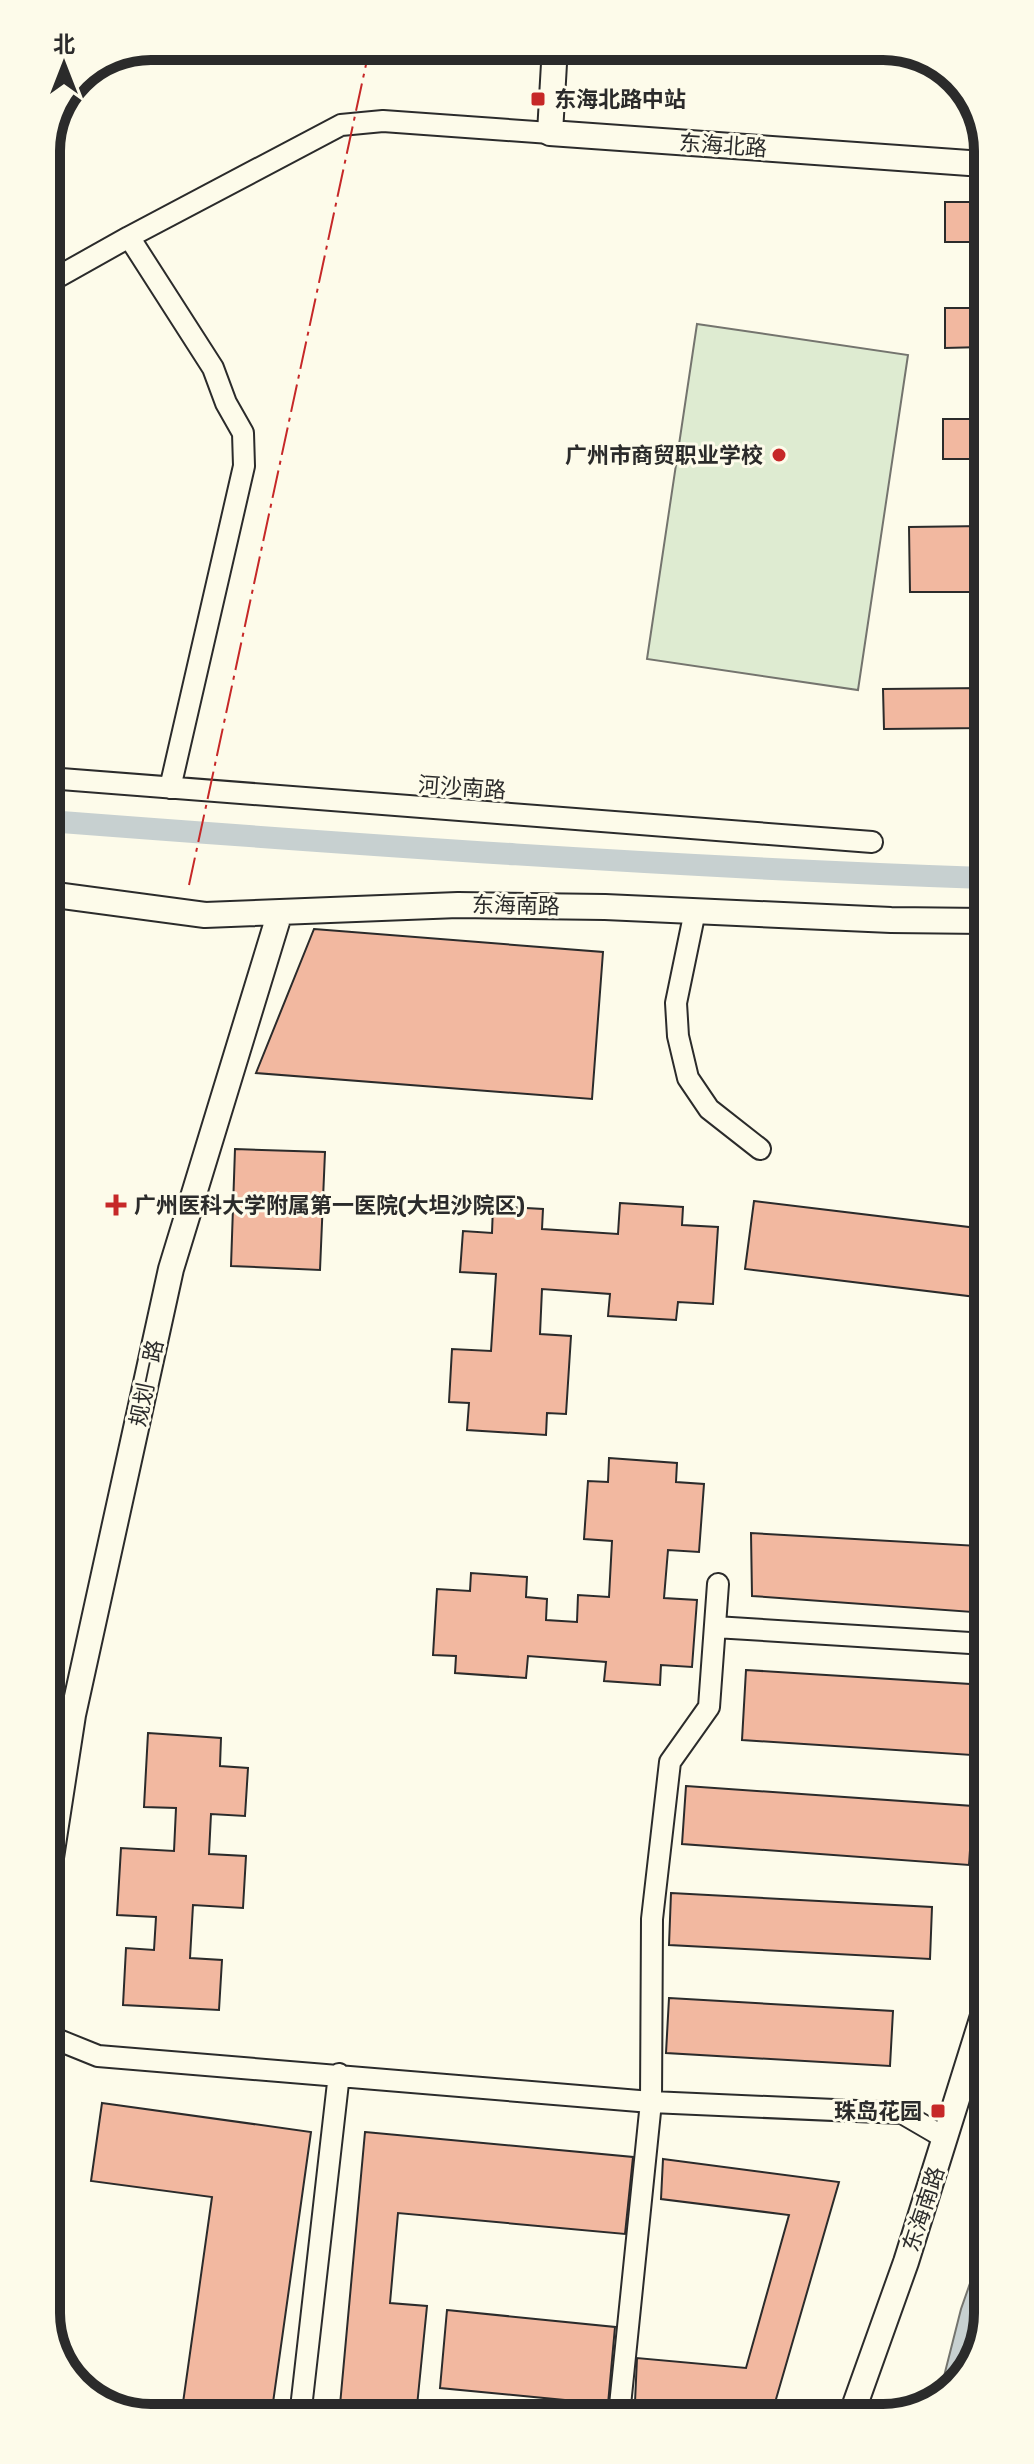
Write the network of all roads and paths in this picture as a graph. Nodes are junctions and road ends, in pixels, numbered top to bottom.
1 (554, 60) edge
2 (550, 133) junction
3 (974, 163) edge
4 (129, 237) junction
5 (60, 276) edge
6 (60, 779) edge
7 (170, 788) junction
8 (872, 842) dead end
9 (60, 896) edge
10 (695, 911) junction
11 (280, 912) junction
12 (974, 921) edge
13 (760, 1149) dead end
14 (718, 1584) dead end
15 (715, 1627) junction
16 (974, 1643) edge
17 (60, 1799) edge
18 (60, 2041) edge
19 (974, 2045) edge
20 (339, 2074) junction
21 (651, 2102) junction
22 (945, 2138) junction
23 (301, 2404) edge
24 (620, 2404) edge
25 (855, 2404) edge

1 - 2 street
2 - 3 street, 东海北路
2 - 4 street
4 - 5 street
4 - 7 street
6 - 7 street, 河沙南路
7 - 8 street, 河沙南路
9 - 11 street, 东海南路
10 - 11 street, 东海南路
10 - 12 street, 东海南路
10 - 13 street
11 - 17 street, 规划一路
14 - 15 street
15 - 16 street
15 - 21 street
18 - 20 street
19 - 22 street, 东海南路
20 - 21 street
20 - 23 street
21 - 22 street
21 - 24 street
22 - 25 street, 东海南路

